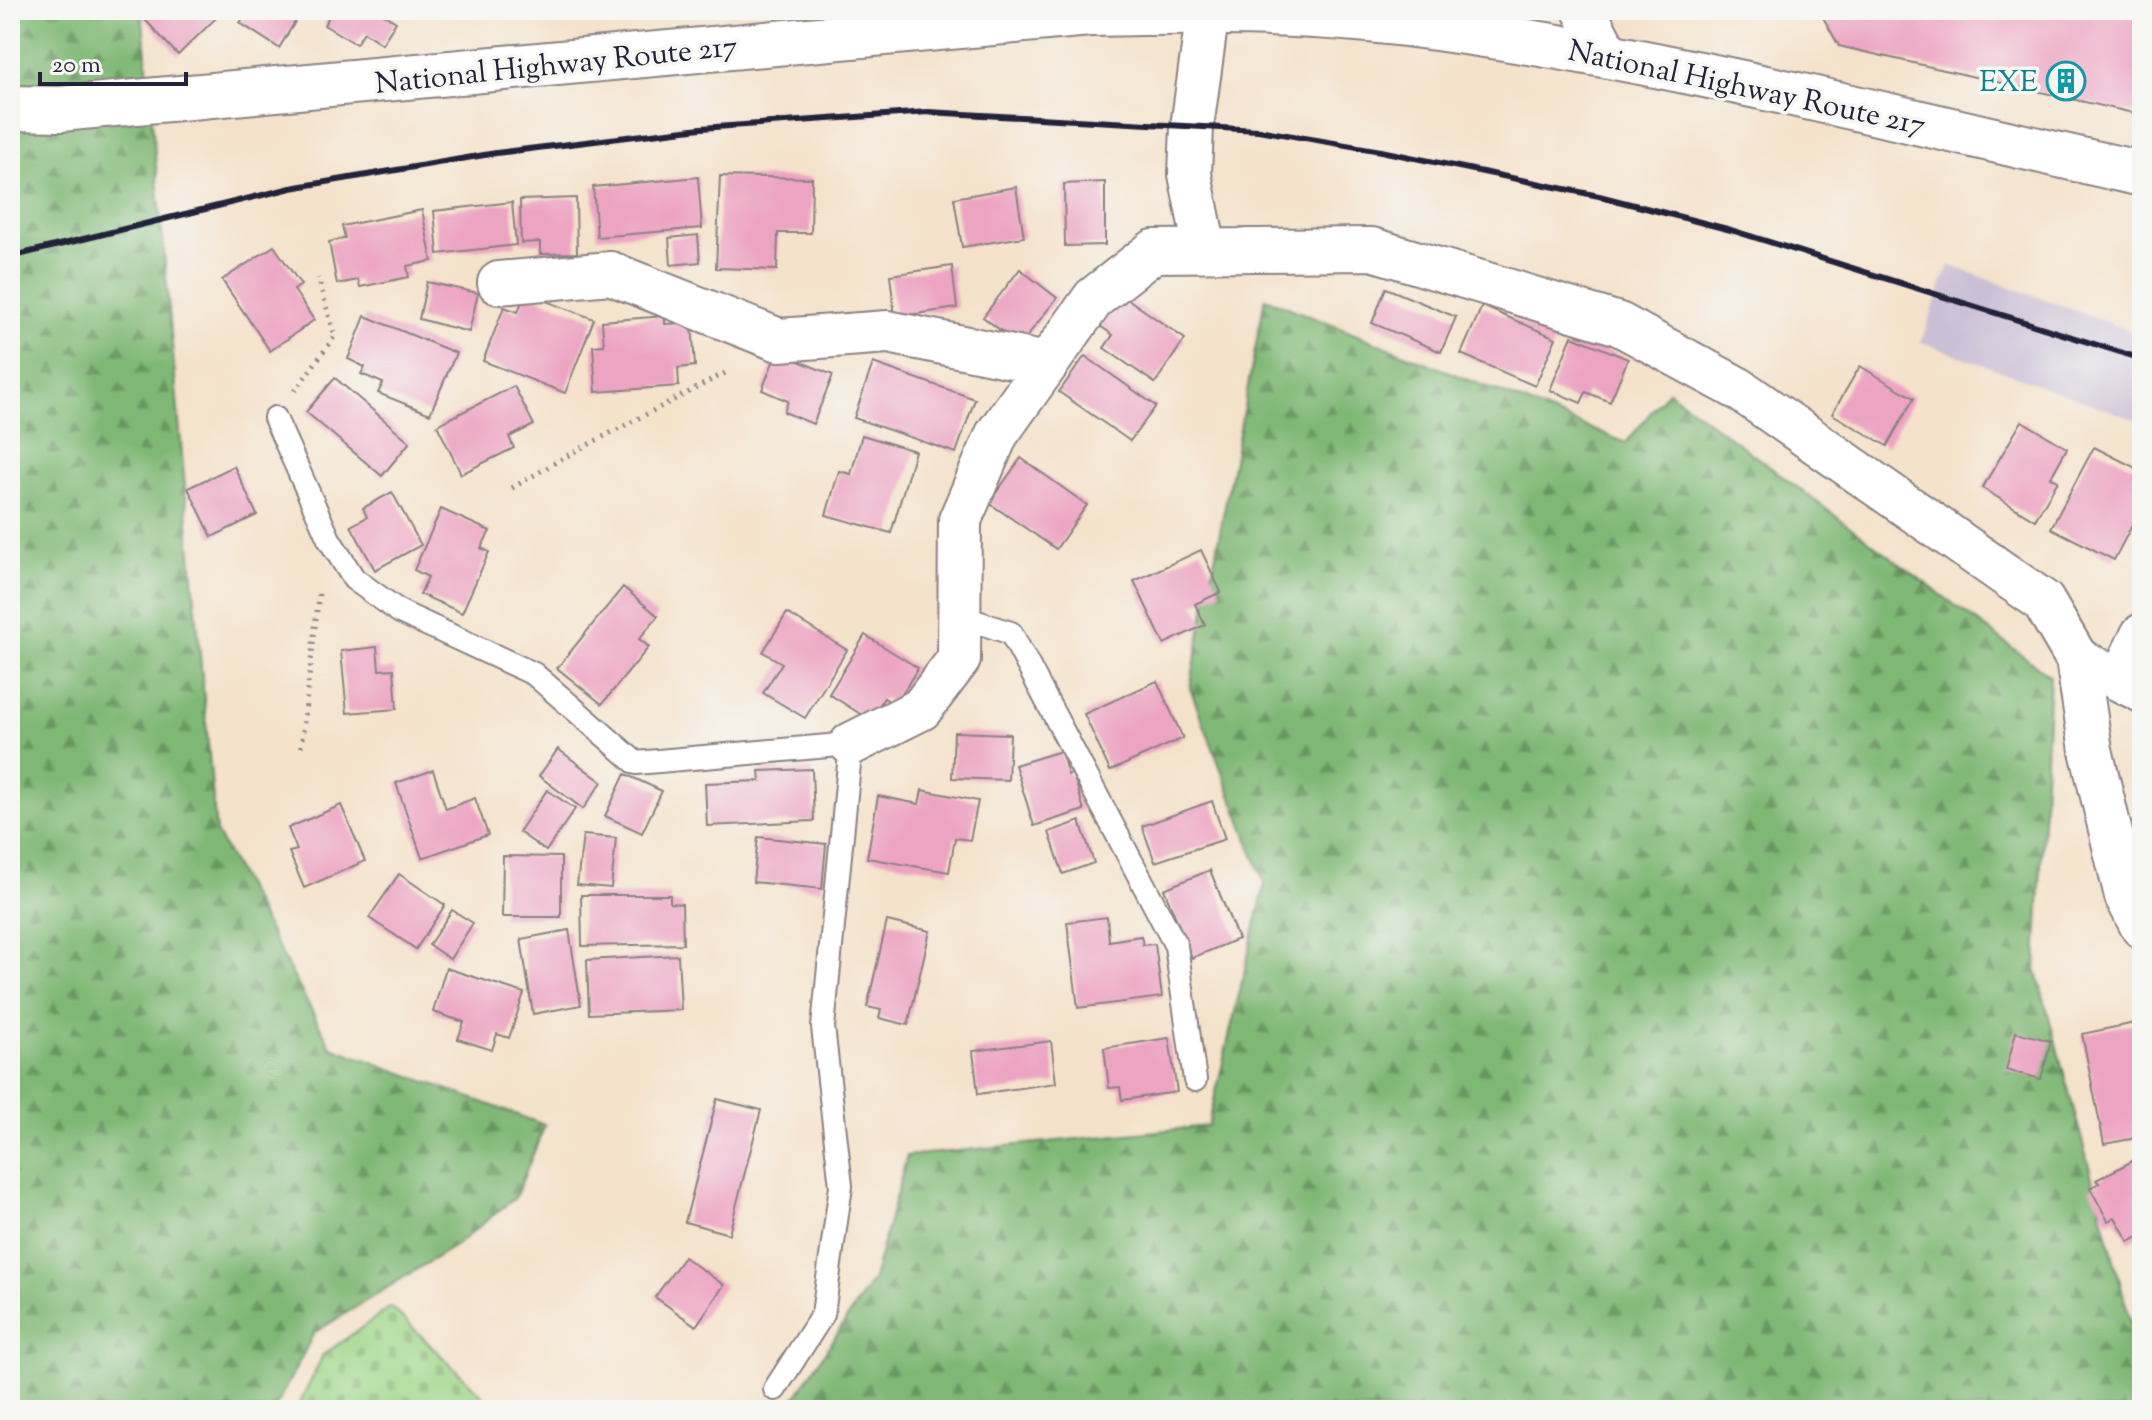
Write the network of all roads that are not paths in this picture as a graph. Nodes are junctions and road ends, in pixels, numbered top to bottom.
1 (1584, 10) edge
2 (1208, 11) edge
3 (1607, 54) junction
4 (10, 108) edge
5 (2142, 174) edge
6 (1205, 250) junction
7 (499, 283) dead end
8 (1047, 364) junction
9 (275, 418) road end
10 (959, 616) junction
11 (2142, 635) edge
12 (2077, 659) junction
13 (2131, 686) edge
14 (851, 744) junction
15 (2142, 927) edge
16 (1195, 1080) dead end
17 (775, 1389) dead end

1 - 3 street
2 - 3 highway, National Highway Route 217
2 - 4 highway, National Highway Route 217
2 - 6 street
3 - 5 highway, National Highway Route 217
6 - 8 street
6 - 12 street
7 - 8 street
8 - 10 street
9 - 14 lane
10 - 14 street
10 - 16 lane
11 - 13 street
12 - 13 street
12 - 15 street
14 - 17 lane

